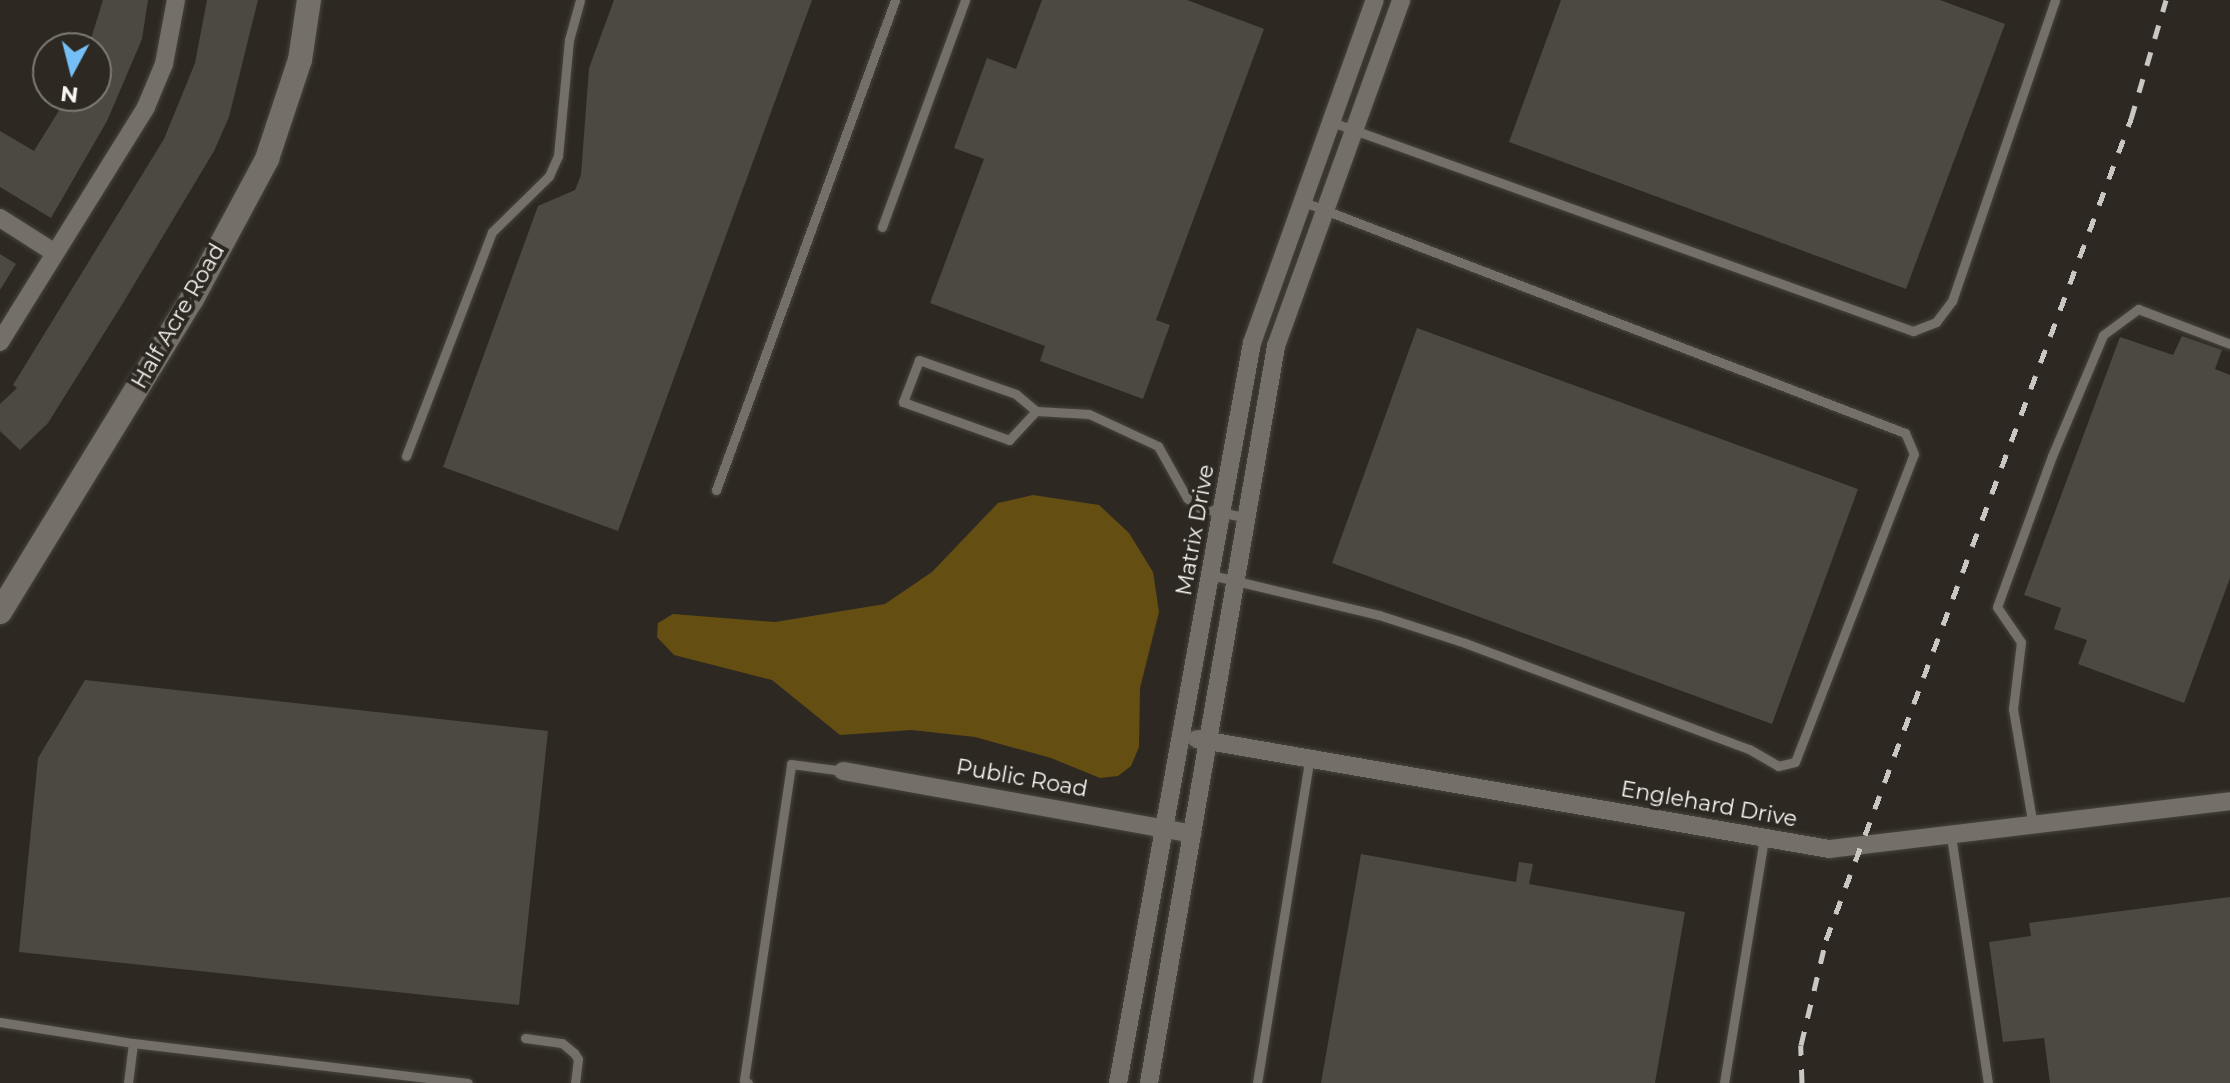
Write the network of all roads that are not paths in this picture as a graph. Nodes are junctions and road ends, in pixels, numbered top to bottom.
1 (176, 0) edge
2 (309, 0) edge
3 (580, 0) edge
4 (895, 0) edge
5 (965, 0) edge
6 (1375, 0) edge
7 (1401, 0) edge
8 (2055, 0) edge
9 (1329, 121) junction
10 (1352, 131) junction
11 (1304, 202) junction
12 (1325, 210) junction
13 (0, 218) edge
14 (882, 227) dead end
15 (55, 253) junction
16 (0, 342) edge
17 (2230, 344) edge
18 (1036, 411) junction
19 (406, 456) dead end
20 (716, 490) dead end
21 (1223, 512) junction
22 (1248, 518) junction
23 (1211, 575) junction
24 (1236, 580) junction
25 (0, 612) edge
26 (1183, 736) junction
27 (1208, 741) junction
28 (1310, 757) junction
29 (843, 771) joint
30 (2230, 801) edge
31 (2033, 826) junction
32 (1162, 827) junction
33 (1192, 834) junction
34 (1951, 836) junction
35 (1764, 838) junction
36 (0, 1022) edge
37 (525, 1038) dead end
38 (133, 1043) junction
39 (128, 1083) edge
40 (468, 1083) edge
41 (575, 1083) edge
42 (748, 1083) edge
43 (1118, 1083) edge
44 (1149, 1083) edge
45 (1257, 1083) edge
46 (1724, 1083) edge
47 (1988, 1083) edge

1 - 15 street
2 - 25 street, Half Acre Road
3 - 19 lane
4 - 20 lane
5 - 14 lane
6 - 9 street, Matrix Drive
7 - 10 street
8 - 10 lane
9 - 10 lane
9 - 11 street, Matrix Drive
10 - 12 street
11 - 12 lane
11 - 21 street, Matrix Drive
12 - 22 street
12 - 24 lane
13 - 15 street
15 - 16 street
17 - 31 lane
18 - 18 lane
18 - 21 lane
21 - 22 lane
21 - 23 street, Matrix Drive
22 - 24 street
23 - 24 lane
23 - 26 street, Matrix Drive
24 - 27 street
26 - 27 street, Englehard Drive
26 - 32 street, Matrix Drive
27 - 28 street, Englehard Drive
27 - 33 street
28 - 35 street, Englehard Drive
28 - 45 lane
29 - 32 street, Public Road
29 - 42 lane
30 - 31 street, Englehard Drive
31 - 34 street, Englehard Drive
32 - 33 street, Public Road
32 - 43 street, Matrix Drive
33 - 44 street
34 - 35 street, Englehard Drive
34 - 47 lane
35 - 46 lane
36 - 38 lane
37 - 41 lane
38 - 39 lane
38 - 40 lane

